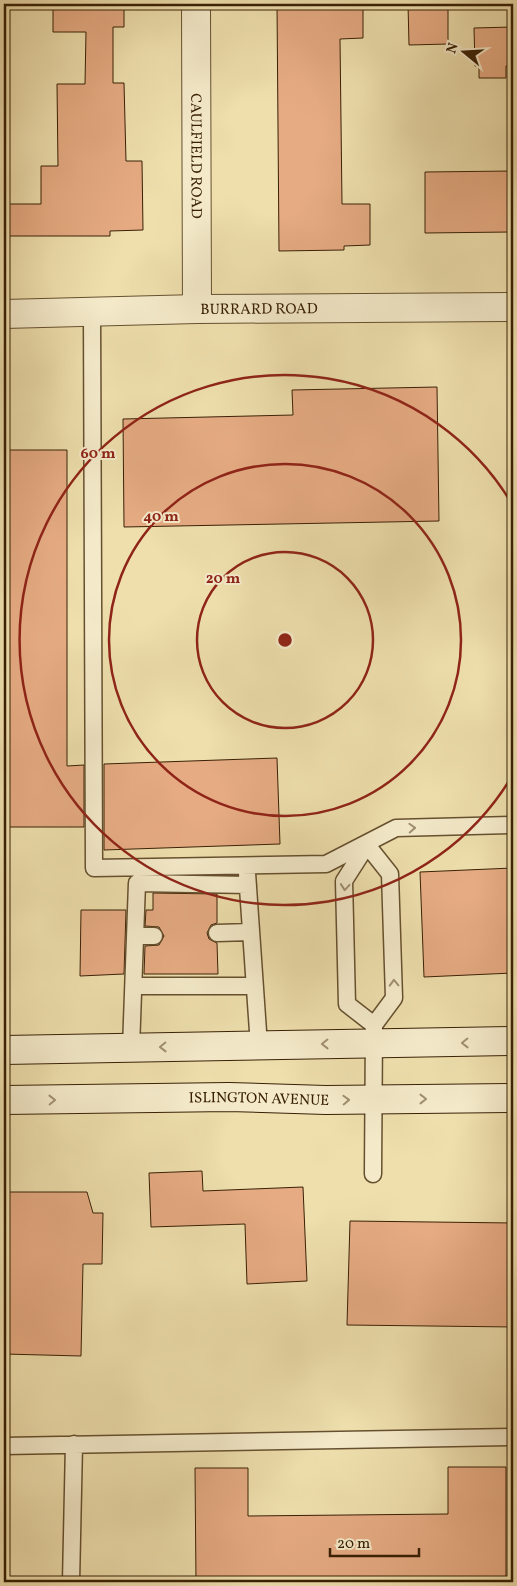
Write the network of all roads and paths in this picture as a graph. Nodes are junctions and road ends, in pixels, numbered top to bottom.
1 (196, 4) edge
2 (513, 307) edge
3 (197, 309) junction
4 (92, 312) junction
5 (4, 314) edge
6 (513, 825) edge
7 (367, 845) junction
8 (246, 866) junction
9 (248, 885) junction
10 (251, 932) junction
11 (218, 933) dead end
12 (136, 936) junction
13 (154, 936) dead end
14 (134, 986) junction
15 (254, 986) junction
16 (374, 1034) junction
17 (513, 1041) edge
18 (259, 1046) junction
19 (131, 1048) junction
20 (4, 1050) edge
21 (513, 1098) edge
22 (374, 1099) junction
23 (4, 1100) edge
24 (374, 1174) dead end
25 (513, 1437) edge
26 (74, 1444) junction
27 (4, 1446) edge
28 (71, 1582) edge

1 - 3 main road, CAULFIELD ROAD
2 - 3 main road, BURRARD ROAD
3 - 4 main road, BURRARD ROAD
4 - 5 main road, BURRARD ROAD
4 - 8 lane
7 -> 6 lane
7 - 8 lane
16 -> 7 lane
7 -> 16 lane
8 - 9 lane
9 - 10 lane
9 - 12 lane
10 - 11 lane
10 - 15 lane
12 - 13 lane
12 - 14 lane
14 - 15 lane
14 - 19 lane
15 - 18 lane
17 -> 16 main road
16 -> 18 main road
16 - 22 lane
18 -> 19 main road
19 - 20 main road
22 -> 21 main road, ISLINGTON AVENUE
23 -> 22 main road, ISLINGTON AVENUE
22 - 24 lane
25 - 26 lane
26 - 27 lane
26 - 28 lane

